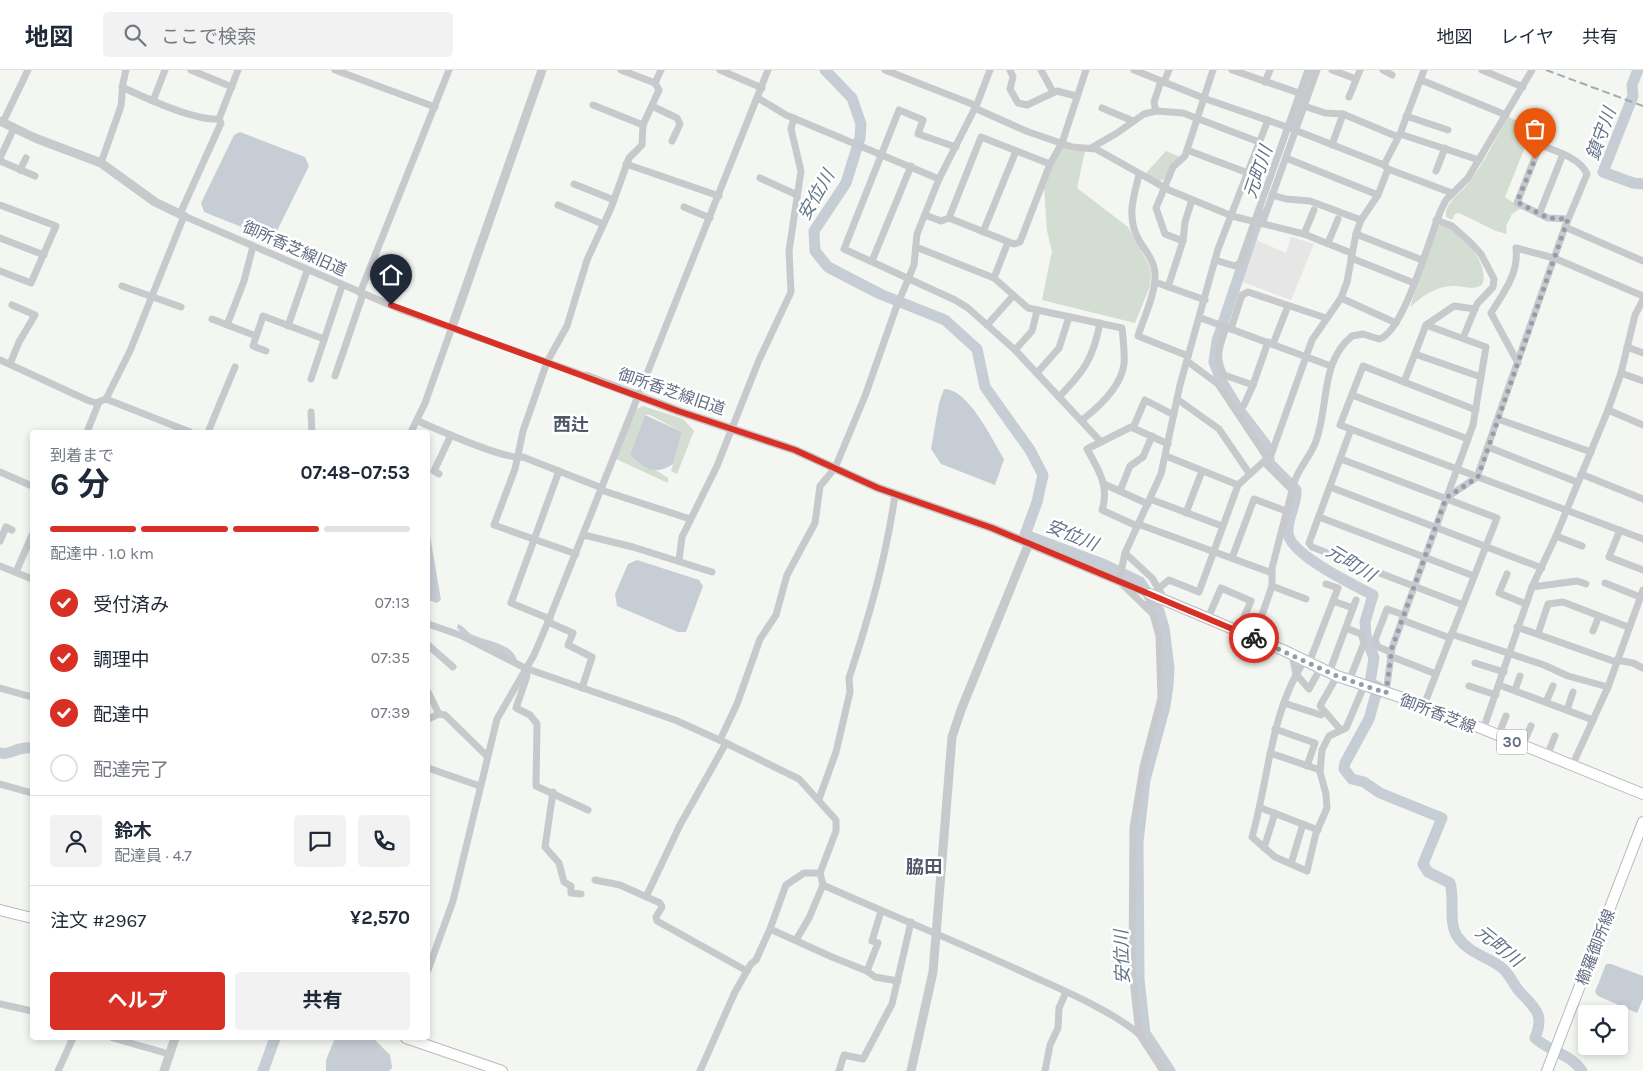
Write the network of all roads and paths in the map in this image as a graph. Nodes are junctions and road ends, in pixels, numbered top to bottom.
1 (28, 70) edge
2 (126, 70) edge
3 (165, 70) edge
4 (191, 70) edge
5 (238, 70) edge
6 (335, 70) edge
7 (449, 70) edge
8 (542, 70) edge
9 (622, 70) edge
10 (661, 70) edge
11 (720, 70) edge
12 (768, 70) edge
13 (885, 70) edge
14 (990, 70) edge
15 (1010, 70) edge
16 (1041, 70) edge
17 (1086, 70) edge
18 (1134, 70) edge
19 (1169, 70) edge
20 (1213, 70) edge
21 (1232, 70) edge
22 (1270, 70) edge
23 (1308, 70) edge
24 (1317, 70) edge
25 (1332, 70) edge
26 (1360, 70) edge
27 (1383, 70) edge
28 (1424, 70) edge
29 (1482, 70) edge
30 (1532, 70) edge
31 (347, 72) edge
32 (1392, 75) dead end
33 (1356, 79) junction
34 (1421, 80) junction
35 (1162, 82) junction
36 (1265, 82) junction
37 (655, 84) junction
38 (232, 86) junction
39 (122, 87) junction
40 (1523, 87) junction
41 (762, 88) junction
42 (1053, 92) junction
43 (1299, 94) junction
44 (1076, 96) junction
45 (1202, 97) junction
46 (1349, 97) dead end
47 (758, 98) junction
48 (153, 101) junction
49 (593, 105) dead end
50 (652, 106) junction
51 (1304, 106) junction
52 (975, 107) junction
53 (435, 108) junction
54 (1102, 108) dead end
55 (1156, 110) junction
56 (1343, 114) junction
57 (1506, 115) junction
58 (1406, 116) junction
59 (794, 118) junction
60 (219, 119) junction
61 (1198, 119) junction
62 (1268, 120) junction
63 (2, 121) edge
64 (1134, 121) junction
65 (643, 125) junction
66 (1287, 127) junction
67 (14, 128) junction
68 (1295, 130) junction
69 (1448, 130) dead end
70 (1399, 135) junction
71 (672, 141) dead end
72 (1259, 142) junction
73 (1062, 143) junction
74 (1332, 145) junction
75 (956, 147) junction
76 (1091, 148) junction
77 (1445, 148) junction
78 (1016, 150) junction
79 (1187, 150) junction
80 (882, 154) junction
81 (1563, 154) junction
82 (26, 158) dead end
83 (1286, 158) junction
84 (0, 160) edge
85 (1478, 160) junction
86 (101, 163) junction
87 (626, 164) junction
88 (1050, 164) junction
89 (911, 166) junction
90 (1386, 167) junction
91 (20, 170) junction
92 (1436, 171) dead end
93 (1248, 173) junction
94 (1139, 174) junction
95 (35, 176) dead end
96 (760, 178) dead end
97 (939, 178) junction
98 (574, 184) dead end
99 (1164, 188) junction
100 (1452, 193) junction
101 (797, 195) junction
102 (1272, 195) junction
103 (1378, 195) junction
104 (719, 196) junction
105 (614, 200) junction
106 (1192, 200) junction
107 (0, 204) edge
108 (558, 205) dead end
109 (684, 207) dead end
110 (1314, 210) dead end
111 (1540, 212) junction
112 (182, 215) junction
113 (925, 215) junction
114 (1232, 216) junction
115 (710, 218) junction
116 (949, 218) junction
117 (1338, 219) dead end
118 (1568, 219) junction
119 (1361, 220) junction
120 (1436, 220) junction
121 (1253, 221) junction
122 (603, 224) junction
123 (1262, 224) junction
124 (1565, 227) junction
125 (983, 232) junction
126 (1304, 234) junction
127 (1356, 234) junction
128 (0, 238) edge
129 (1183, 241) junction
130 (1008, 242) junction
131 (1328, 243) junction
132 (253, 246) junction
133 (916, 247) junction
134 (44, 255) junction
135 (1351, 255) junction
136 (1554, 258) junction
137 (1215, 260) junction
138 (1422, 260) junction
139 (1643, 260) edge
140 (872, 262) junction
141 (0, 271) edge
142 (307, 271) junction
143 (908, 278) junction
144 (994, 278) junction
145 (1155, 282) junction
146 (1414, 283) junction
147 (122, 286) dead end
148 (342, 286) junction
149 (1168, 287) junction
150 (361, 294) junction
151 (1013, 296) junction
152 (1643, 296) edge
153 (152, 297) junction
154 (1341, 298) junction
155 (1205, 300) junction
156 (1643, 300) edge
157 (12, 305) dead end
158 (1288, 306) junction
159 (181, 307) dead end
160 (1475, 309) junction
161 (1037, 311) junction
162 (1069, 317) junction
163 (1200, 318) junction
164 (1326, 318) junction
165 (212, 319) dead end
166 (1100, 323) junction
167 (1396, 323) junction
168 (227, 325) junction
169 (987, 325) junction
170 (1426, 325) junction
171 (288, 326) junction
172 (452, 326) junction
173 (1228, 328) junction
174 (256, 336) junction
175 (1463, 338) junction
176 (324, 339) junction
177 (1271, 343) junction
178 (1627, 347) junction
179 (1015, 350) junction
180 (266, 351) dead end
181 (1643, 353) edge
182 (1415, 354) junction
183 (1306, 357) junction
184 (1188, 359) junction
185 (0, 360) edge
186 (547, 362) junction
187 (10, 364) junction
188 (1518, 364) junction
189 (1331, 366) junction
190 (235, 367) dead end
191 (1037, 373) junction
192 (1621, 373) junction
193 (335, 376) dead end
194 (586, 376) joint
195 (1481, 377) junction
196 (311, 378) dead end
197 (1643, 381) edge
198 (1404, 382) junction
199 (1253, 385) junction
200 (637, 395) junction
201 (1352, 395) junction
202 (1059, 397) junction
203 (1177, 399) junction
204 (103, 401) junction
205 (1244, 405) dead end
206 (1476, 410) junction
207 (1608, 410) junction
208 (311, 412) dead end
209 (1174, 415) junction
210 (1498, 419) junction
211 (1082, 420) junction
212 (418, 421) junction
213 (1643, 425) edge
214 (732, 428) junction
215 (1133, 428) junction
216 (1351, 429) junction
217 (88, 430) edge
218 (184, 430) edge
219 (209, 430) edge
220 (312, 430) edge
221 (412, 430) edge
222 (451, 435) junction
223 (1152, 436) junction
224 (1468, 439) junction
225 (1101, 442) junction
226 (1168, 444) junction
227 (1488, 447) junction
228 (1591, 452) junction
229 (1166, 456) junction
230 (518, 457) junction
231 (1341, 458) junction
232 (1268, 459) junction
233 (835, 468) junction
234 (1456, 469) junction
235 (559, 471) junction
236 (1202, 471) junction
237 (0, 472) edge
238 (1249, 473) junction
239 (439, 474) dead end
240 (1581, 474) junction
241 (1478, 477) junction
242 (1577, 482) junction
243 (1104, 484) junction
244 (30, 485) edge
245 (1238, 485) junction
246 (1293, 486) junction
247 (1330, 487) junction
248 (601, 489) junction
249 (1120, 491) junction
250 (895, 495) junction
251 (1446, 498) junction
252 (1643, 499) edge
253 (1149, 501) junction
254 (1286, 511) junction
255 (1566, 511) junction
256 (1186, 513) junction
257 (1319, 517) junction
258 (690, 520) junction
259 (1138, 525) junction
260 (1222, 526) junction
261 (1435, 527) junction
262 (12, 530) dead end
263 (1620, 530) junction
264 (584, 535) junction
265 (1556, 536) junction
266 (1643, 539) edge
267 (30, 540) edge
268 (533, 540) junction
269 (0, 541) edge
270 (1029, 543) junction
271 (1582, 546) dead end
272 (1485, 547) junction
273 (1214, 551) junction
274 (1126, 553) junction
275 (576, 554) junction
276 (1425, 557) junction
277 (1232, 558) junction
278 (679, 560) junction
279 (0, 566) edge
280 (1542, 568) junction
281 (1643, 570) edge
282 (16, 572) junction
283 (712, 572) dead end
284 (1272, 574) junction
285 (1507, 574) dead end
286 (1474, 576) junction
287 (30, 578) edge
288 (1119, 580) junction
289 (1606, 583) dead end
290 (1326, 584) dead end
291 (1586, 584) dead end
292 (1272, 586) junction
293 (1414, 586) junction
294 (1532, 587) junction
295 (1643, 590) edge
296 (1640, 597) junction
297 (1154, 599) junction
298 (1302, 600) dead end
299 (1356, 600) dead end
300 (1333, 601) junction
301 (1526, 604) junction
302 (1462, 605) junction
303 (1353, 608) junction
304 (1599, 616) junction
305 (1208, 618) junction
306 (1403, 618) junction
307 (549, 620) junction
308 (430, 625) edge
309 (1517, 627) junction
310 (1628, 627) junction
311 (1346, 628) junction
312 (1593, 630) dead end
313 (1238, 631) junction
314 (1538, 634) junction
315 (1450, 636) junction
316 (1254, 638) junction
317 (430, 648) edge
318 (1511, 653) junction
319 (1292, 654) junction
320 (1390, 654) junction
321 (1617, 661) junction
322 (1306, 662) junction
323 (1475, 663) dead end
324 (453, 667) dead end
325 (525, 668) junction
326 (1643, 668) edge
327 (1504, 672) junction
328 (1329, 673) junction
329 (1296, 674) junction
330 (1436, 674) junction
331 (1520, 676) dead end
332 (1350, 681) junction
333 (1499, 685) junction
334 (1364, 686) junction
335 (1469, 686) dead end
336 (1553, 686) dead end
337 (1608, 687) junction
338 (0, 688) edge
339 (582, 688) junction
340 (1515, 690) junction
341 (1380, 691) junction
342 (1574, 692) dead end
343 (1496, 695) junction
344 (30, 696) edge
345 (430, 696) edge
346 (1284, 702) junction
347 (1546, 702) junction
348 (1424, 705) junction
349 (1567, 710) junction
350 (439, 714) junction
351 (1321, 716) dead end
352 (1506, 716) dead end
353 (430, 718) edge
354 (1593, 720) junction
355 (1530, 726) dead end
356 (1275, 729) junction
357 (1340, 729) junction
358 (1482, 730) junction
359 (1498, 736) junction
360 (1555, 736) dead end
361 (723, 742) junction
362 (1522, 746) junction
363 (1270, 753) junction
364 (487, 756) junction
365 (1547, 756) junction
366 (1307, 766) junction
367 (1572, 766) junction
368 (430, 769) edge
369 (1320, 770) junction
370 (0, 784) edge
371 (480, 786) junction
372 (553, 792) junction
373 (30, 793) edge
374 (1643, 794) edge
375 (819, 799) junction
376 (1261, 808) junction
377 (588, 810) dead end
378 (1275, 813) junction
379 (1643, 822) edge
380 (1303, 824) junction
381 (1318, 830) junction
382 (1264, 848) junction
383 (1291, 864) junction
384 (820, 873) junction
385 (595, 880) dead end
386 (823, 885) junction
387 (581, 894) dead end
388 (646, 897) junction
389 (0, 910) edge
390 (881, 911) junction
391 (30, 918) edge
392 (911, 922) junction
393 (770, 929) junction
394 (936, 933) junction
395 (796, 940) junction
396 (430, 964) edge
397 (867, 970) junction
398 (747, 971) junction
399 (898, 981) junction
400 (1066, 992) junction
401 (0, 1004) edge
402 (30, 1011) edge
403 (1138, 1034) junction
404 (72, 1040) edge
405 (120, 1040) edge
406 (174, 1040) edge
407 (412, 1040) edge
408 (169, 1054) junction
409 (58, 1071) edge
410 (164, 1071) edge
411 (502, 1071) edge
412 (700, 1071) edge
413 (839, 1071) edge
414 (911, 1071) edge
415 (1045, 1071) edge
416 (1163, 1071) edge
417 (1547, 1071) edge

1 - 63 street
2 - 39 street
3 - 48 street
4 - 38 street
5 - 38 street
6 - 31 street
7 - 53 street
8 - 172 street
9 - 37 street
10 - 37 street
11 - 41 street
12 - 41 street
13 - 52 street
14 - 52 street
15 - 42 street
16 - 42 street
17 - 44 street
18 - 35 street
19 - 35 street
20 - 45 street
21 - 36 street
22 - 36 street
23 - 43 street
24 - 51 street
25 - 33 street
26 - 33 street
27 - 32 street
28 - 34 street
29 - 40 street
30 - 40 street
31 - 53 street
33 - 46 street
34 - 57 street
34 - 58 street
35 - 45 street
35 - 55 street
36 - 43 street
37 - 50 street
38 - 60 street
39 - 48 street
39 - 86 street
40 - 57 street
41 - 47 street
42 - 44 street
43 - 66 street
44 - 73 street
45 - 61 street
45 - 62 street
47 - 59 street
47 - 104 street
48 - 60 street
49 - 65 street
50 - 65 street
50 - 71 street
51 - 56 street
51 - 68 street
52 - 73 street
52 - 75 street
53 - 150 street
54 - 64 street
55 - 61 street
55 - 64 street
56 - 70 street
56 - 74 street
57 - 85 street
58 - 69 street
58 - 70 street
59 - 80 street
59 - 101 street
60 - 112 street
61 - 72 street
61 - 79 street
62 - 66 street
62 - 72 street
63 - 67 street
64 - 76 street
65 - 87 street
66 - 68 street
66 - 121 street
67 - 84 street
67 - 86 street
68 - 74 street
68 - 83 street
70 - 77 street
70 - 90 street
72 - 93 street
73 - 76 street
73 - 88 street
74 - 90 street
75 - 80 street
75 - 97 street
76 - 94 street
77 - 85 street
77 - 92 street
78 - 88 street
78 - 116 street
78 - 125 street
79 - 93 street
79 - 99 street
80 - 89 street
80 - 140 street
81 - 111 street
81 - 111 street
81 - 118 street
82 - 91 street
83 - 102 street
83 - 103 street
84 - 91 street
85 - 100 street
86 - 112 street
87 - 104 street
87 - 105 street
88 - 130 street
89 - 97 street
89 - 140 street
90 - 100 street
90 - 103 street
91 - 95 street
93 - 114 street
94 - 99 street
94 - 145 street
96 - 101 street
97 - 113 street
98 - 105 street
99 - 106 street
99 - 129 street
100 - 120 street
101 - 214 street
102 - 119 street
102 - 123 street
103 - 119 street
104 - 115 street
105 - 122 street
106 - 114 street
106 - 129 street
107 - 134 street
108 - 122 street
109 - 115 street
110 - 126 street
111 - 118 street
112 - 132 street, 御所香芝線旧道
112 - 153 street
113 - 116 street
113 - 133 street
114 - 121 street
114 - 137 street
115 - 200 street
116 - 125 street
117 - 131 street
118 - 124 street
119 - 127 street
120 - 138 street
120 - 160 street
121 - 123 street
121 - 137 street
122 - 186 street
123 - 126 street
124 - 136 street
124 - 139 street
125 - 130 street
126 - 131 street
127 - 135 street
127 - 138 street
128 - 134 street
129 - 149 street
130 - 144 street
131 - 135 street
132 - 142 street, 御所香芝線旧道
132 - 168 street
133 - 143 street
133 - 144 street
134 - 141 street
135 - 146 street
135 - 154 street
136 - 152 street
136 - 188 street
136 - 188 street
137 - 155 street
138 - 146 street
140 - 143 street
142 - 148 street, 御所香芝線旧道
142 - 171 street
143 - 169 street
143 - 233 street
144 - 151 street
145 - 149 street
145 - 184 street
146 - 167 street
147 - 153 street
148 - 150 street, 御所香芝線旧道
148 - 176 street
149 - 155 street
150 - 172 street, 御所香芝線旧道
150 - 193 street
151 - 161 street
151 - 169 street
153 - 159 street
153 - 204 street
154 - 164 street
154 - 167 street
155 - 163 street
156 - 178 street
157 - 187 street
158 - 164 street
158 - 173 street
158 - 177 street
160 - 170 street
160 - 175 street
161 - 162 street
161 - 179 street
162 - 166 street
162 - 191 street
163 - 173 street
163 - 184 street
164 - 183 street
165 - 168 street
166 - 202 street
166 - 211 street
167 - 189 street
168 - 174 street
169 - 179 street
170 - 175 street
170 - 182 street
171 - 174 street
171 - 176 street
172 - 186 street, 御所香芝線旧道
172 - 212 street
173 - 177 street
173 - 199 street
174 - 180 street
175 - 195 street
176 - 196 street
177 - 183 street
177 - 199 street
178 - 181 street
178 - 192 street
179 - 191 street
182 - 195 street
182 - 198 street
183 - 189 street
183 - 232 street
184 - 203 street
184 - 232 street
185 - 187 street
186 - 194 street, 御所香芝線旧道
186 - 230 street
187 - 204 street
188 - 210 street
189 - 246 street
190 - 219 street
191 - 202 street
192 - 197 street
192 - 207 street
194 - 200 street, 御所香芝線旧道
195 - 206 street
198 - 201 street
198 - 206 street
199 - 205 street
200 - 214 street, 御所香芝線旧道
200 - 248 street
201 - 216 street
201 - 224 street
202 - 211 street
203 - 209 street
203 - 238 street
204 - 217 street
204 - 218 street
206 - 224 street
207 - 213 street
207 - 228 street
208 - 220 street
209 - 215 street
209 - 226 street
210 - 227 street
210 - 228 street
211 - 225 street
212 - 221 street
212 - 222 street
214 - 233 street, 御所香芝線旧道
214 - 258 street
215 - 223 street
215 - 225 street
216 - 231 street
216 - 234 street
222 - 230 street
222 - 239 street
223 - 226 street
223 - 249 street
224 - 234 street
225 - 243 street
226 - 229 street
227 - 241 street
227 - 242 street
228 - 240 street
229 - 236 street
229 - 253 street
230 - 235 street
230 - 268 street
231 - 247 street
231 - 251 street
232 - 238 street
232 - 246 street
233 - 250 street, 御所香芝線旧道
233 - 361 street
234 - 241 street
234 - 251 street
235 - 248 street
235 - 268 street
236 - 245 street
236 - 256 street
237 - 244 street
238 - 245 street
240 - 242 street
240 - 252 street
241 - 251 street
241 - 255 street
242 - 255 street
243 - 249 street
243 - 259 street
245 - 260 street
246 - 254 street
247 - 257 street
247 - 261 street
248 - 258 street
248 - 264 street
249 - 253 street
250 - 270 street, 御所香芝線旧道
250 - 375 street
251 - 261 street
251 - 272 street
253 - 256 street
253 - 259 street
254 - 277 street
254 - 284 street
255 - 263 street
255 - 265 street
256 - 260 street
257 - 276 street
257 - 293 street
258 - 278 street
259 - 273 street
259 - 274 street
260 - 273 street
261 - 272 street
261 - 276 street
262 - 269 street
263 - 266 street
263 - 281 street
264 - 275 street
264 - 278 street
265 - 271 street
265 - 280 street
267 - 282 street
268 - 275 street
268 - 307 street
270 - 288 street, 御所香芝線旧道
270 - 394 street
272 - 280 street
272 - 286 street
273 - 277 street
273 - 297 street
274 - 288 street
274 - 297 street
275 - 307 street
276 - 286 street
276 - 293 street
277 - 284 street
278 - 283 street
279 - 282 street
280 - 294 street
282 - 287 street
284 - 292 street
285 - 301 street
286 - 302 street
288 - 297 street
288 - 297 street, 御所香芝線旧道
289 - 296 street
290 - 300 street
291 - 294 street
292 - 298 street
292 - 316 street
293 - 302 street
293 - 306 street
294 - 301 street
295 - 296 street
296 - 310 street
297 - 305 main road, 御所香芝線 / 30
297 - 403 street
299 - 303 street
300 - 303 street
300 - 322 street
301 - 309 street
302 - 315 street
303 - 311 street
304 - 310 street
304 - 312 street
304 - 314 street
305 - 313 main road, 御所香芝線 / 30
305 - 313 street
306 - 315 street
306 - 320 street
306 - 320 street
307 - 325 street
307 - 339 street
308 - 325 street
309 - 314 street
309 - 318 street
310 - 321 street
311 - 328 street
311 - 332 street
313 - 316 main road, 御所香芝線 / 30
314 - 321 street
315 - 318 street
315 - 330 street
316 - 319 main road, 御所香芝線 / 30
317 - 324 street
318 - 327 street
318 - 337 street
319 - 322 main road, 御所香芝線 / 30
319 - 329 street
320 - 330 street
320 - 341 street
321 - 326 street
321 - 337 street
322 - 328 main road, 御所香芝線 / 30
322 - 329 street
323 - 327 street
325 - 339 street
325 - 364 street
325 - 372 street
327 - 333 street
328 - 329 street
328 - 332 main road, 御所香芝線 / 30
328 - 357 street
329 - 346 street
330 - 348 street
331 - 340 street
332 - 334 main road, 御所香芝線 / 30
333 - 340 street
333 - 343 street
334 - 341 main road, 御所香芝線 / 30
334 - 357 street
335 - 343 street
336 - 347 street
337 - 354 street
338 - 344 street
339 - 361 street
340 - 347 street
341 - 348 main road, 御所香芝線 / 30
342 - 349 street
343 - 358 street
345 - 350 street
346 - 351 street
346 - 356 street
347 - 349 street
348 - 358 main road, 御所香芝線 / 30
349 - 354 street
350 - 353 street
350 - 364 street
352 - 359 street
354 - 367 street
355 - 362 street
356 - 363 street
356 - 366 street
357 - 369 street
358 - 359 main road, 御所香芝線 / 30
359 - 362 main road, 御所香芝線 / 30
360 - 365 street
361 - 375 street
361 - 388 street
362 - 365 main road, 御所香芝線 / 30
363 - 366 street
363 - 376 street
364 - 371 street
365 - 367 main road, 御所香芝線 / 30
366 - 369 street
367 - 374 main road, 御所香芝線 / 30
368 - 371 street
369 - 381 street
370 - 373 street
371 - 396 street
372 - 377 street
372 - 387 street
375 - 384 street
376 - 378 street
376 - 382 street
378 - 380 street
378 - 382 street
379 - 417 main road, 櫛羅御所線
380 - 381 street
380 - 383 street
381 - 383 street
382 - 383 street
384 - 386 street
384 - 393 street
385 - 388 street
386 - 390 street
386 - 395 street
388 - 398 street
389 - 391 main road
390 - 392 street
390 - 397 street
392 - 394 street
392 - 399 street
393 - 395 street
393 - 398 street
394 - 400 street
394 - 414 street
395 - 397 street
397 - 399 street
398 - 412 street
399 - 413 street
400 - 403 street
400 - 415 street
401 - 402 street
403 - 416 street
404 - 409 street
405 - 408 street
406 - 408 street
407 - 411 main road
408 - 410 street

